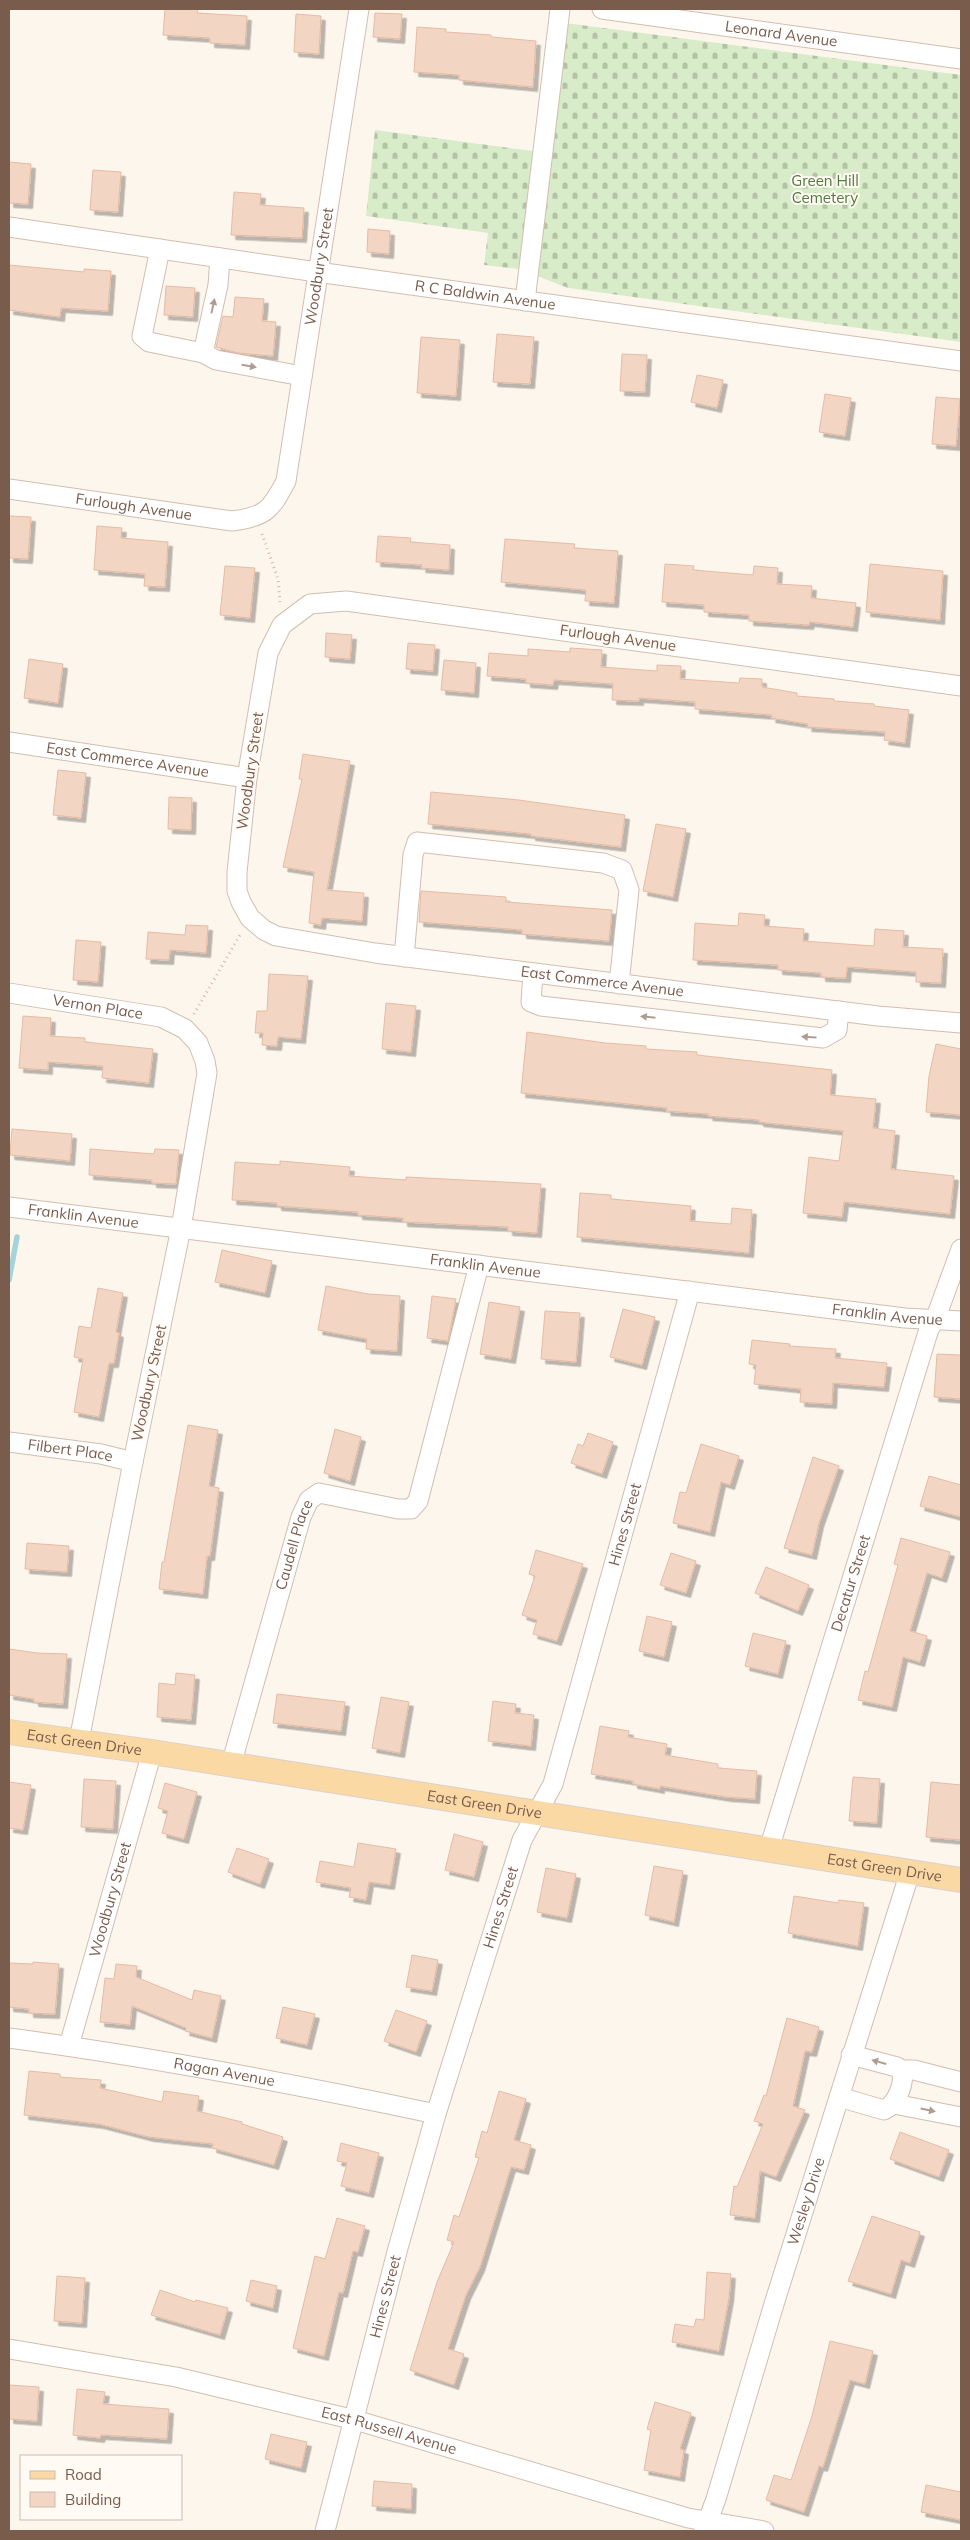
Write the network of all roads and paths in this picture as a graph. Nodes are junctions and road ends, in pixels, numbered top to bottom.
1 (359, 9) edge
2 (560, 9) edge
3 (602, 9) edge
4 (666, 13) edge
5 (961, 58) edge
6 (9, 227) edge
7 (160, 249) junction
8 (220, 258) junction
9 (317, 272) junction
10 (525, 301) junction
11 (203, 353) junction
12 (961, 361) edge
13 (302, 376) junction
14 (9, 489) edge
15 (260, 516) junction
16 (282, 625) junction
17 (961, 686) edge
18 (9, 742) edge
19 (247, 778) junction
20 (250, 918) junction
21 (404, 957) junction
22 (533, 973) junction
23 (619, 984) junction
24 (9, 993) edge
25 (839, 1011) junction
26 (961, 1023) edge
27 (185, 1029) junction
28 (9, 1207) edge
29 (181, 1228) junction
30 (961, 1249) edge
31 (479, 1265) junction
32 (690, 1291) junction
33 (935, 1320) junction
34 (961, 1321) edge
35 (9, 1442) edge
36 (133, 1462) junction
37 (9, 1732) edge
38 (79, 1741) junction
39 (152, 1752) junction
40 (231, 1764) junction
41 (538, 1813) junction
42 (769, 1849) junction
43 (910, 1872) junction
44 (961, 1880) edge
45 (9, 2038) edge
46 (69, 2046) junction
47 (851, 2055) junction
48 (901, 2070) junction
49 (961, 2082) edge
50 (839, 2097) junction
51 (894, 2104) junction
52 (436, 2114) junction
53 (961, 2118) edge
54 (9, 2349) edge
55 (355, 2420) junction
56 (705, 2526) edge
57 (740, 2528) edge
58 (325, 2531) edge
59 (764, 2531) edge

1 - 9 street, Woodbury Street
2 - 10 street
3 - 4 street, Leonard Avenue
4 - 5 street, Leonard Avenue
6 - 7 street, R C Baldwin Avenue
7 - 8 street, R C Baldwin Avenue
7 - 11 street
8 - 9 street, R C Baldwin Avenue
11 -> 8 street
9 - 10 street, R C Baldwin Avenue
9 - 13 street, Woodbury Street
10 - 12 street, R C Baldwin Avenue
11 -> 13 street
13 - 15 street, Woodbury Street
14 - 15 street, Furlough Avenue
15 - 16 path
16 - 17 street, Furlough Avenue
16 - 19 street, Woodbury Street
18 - 19 street, East Commerce Avenue
19 - 20 street, Woodbury Street
20 - 21 street, East Commerce Avenue
20 - 27 path
21 - 22 street, East Commerce Avenue
21 - 23 street
22 - 23 street, East Commerce Avenue
25 -> 22 street
23 - 25 street, East Commerce Avenue
24 - 27 street, Vernon Place
25 - 26 street, East Commerce Avenue
27 - 29 street, Woodbury Street
28 - 29 street, Franklin Avenue
29 - 31 street, Franklin Avenue
29 - 36 street, Woodbury Street
30 - 33 street, Decatur Street
31 - 32 street, Franklin Avenue
31 - 40 street, Caudell Place
32 - 33 street, Franklin Avenue
32 - 41 street, Hines Street
33 - 34 street, Franklin Avenue
33 - 42 street, Decatur Street
35 - 36 street, Filbert Place
36 - 38 street, Woodbury Street
37 - 38 main road, East Green Drive
38 - 39 main road, East Green Drive
39 - 40 main road, East Green Drive
39 - 46 street, Woodbury Street
40 - 41 main road, East Green Drive
41 - 42 main road, East Green Drive
41 - 52 street, Hines Street
42 - 43 main road, East Green Drive
43 - 44 main road, East Green Drive
43 - 47 street, Wesley Drive
45 - 46 street, Ragan Avenue
46 - 52 street, Ragan Avenue
48 -> 47 street
47 - 50 street, Wesley Drive
48 - 49 street
48 - 51 street
50 - 51 street
50 - 56 street, Wesley Drive
51 -> 53 street
52 - 55 street, Hines Street
54 - 55 street, East Russell Avenue
55 - 56 street, East Russell Avenue
55 - 58 street, Hines Street
56 - 57 street, East Russell Avenue
57 - 59 street, East Russell Avenue

